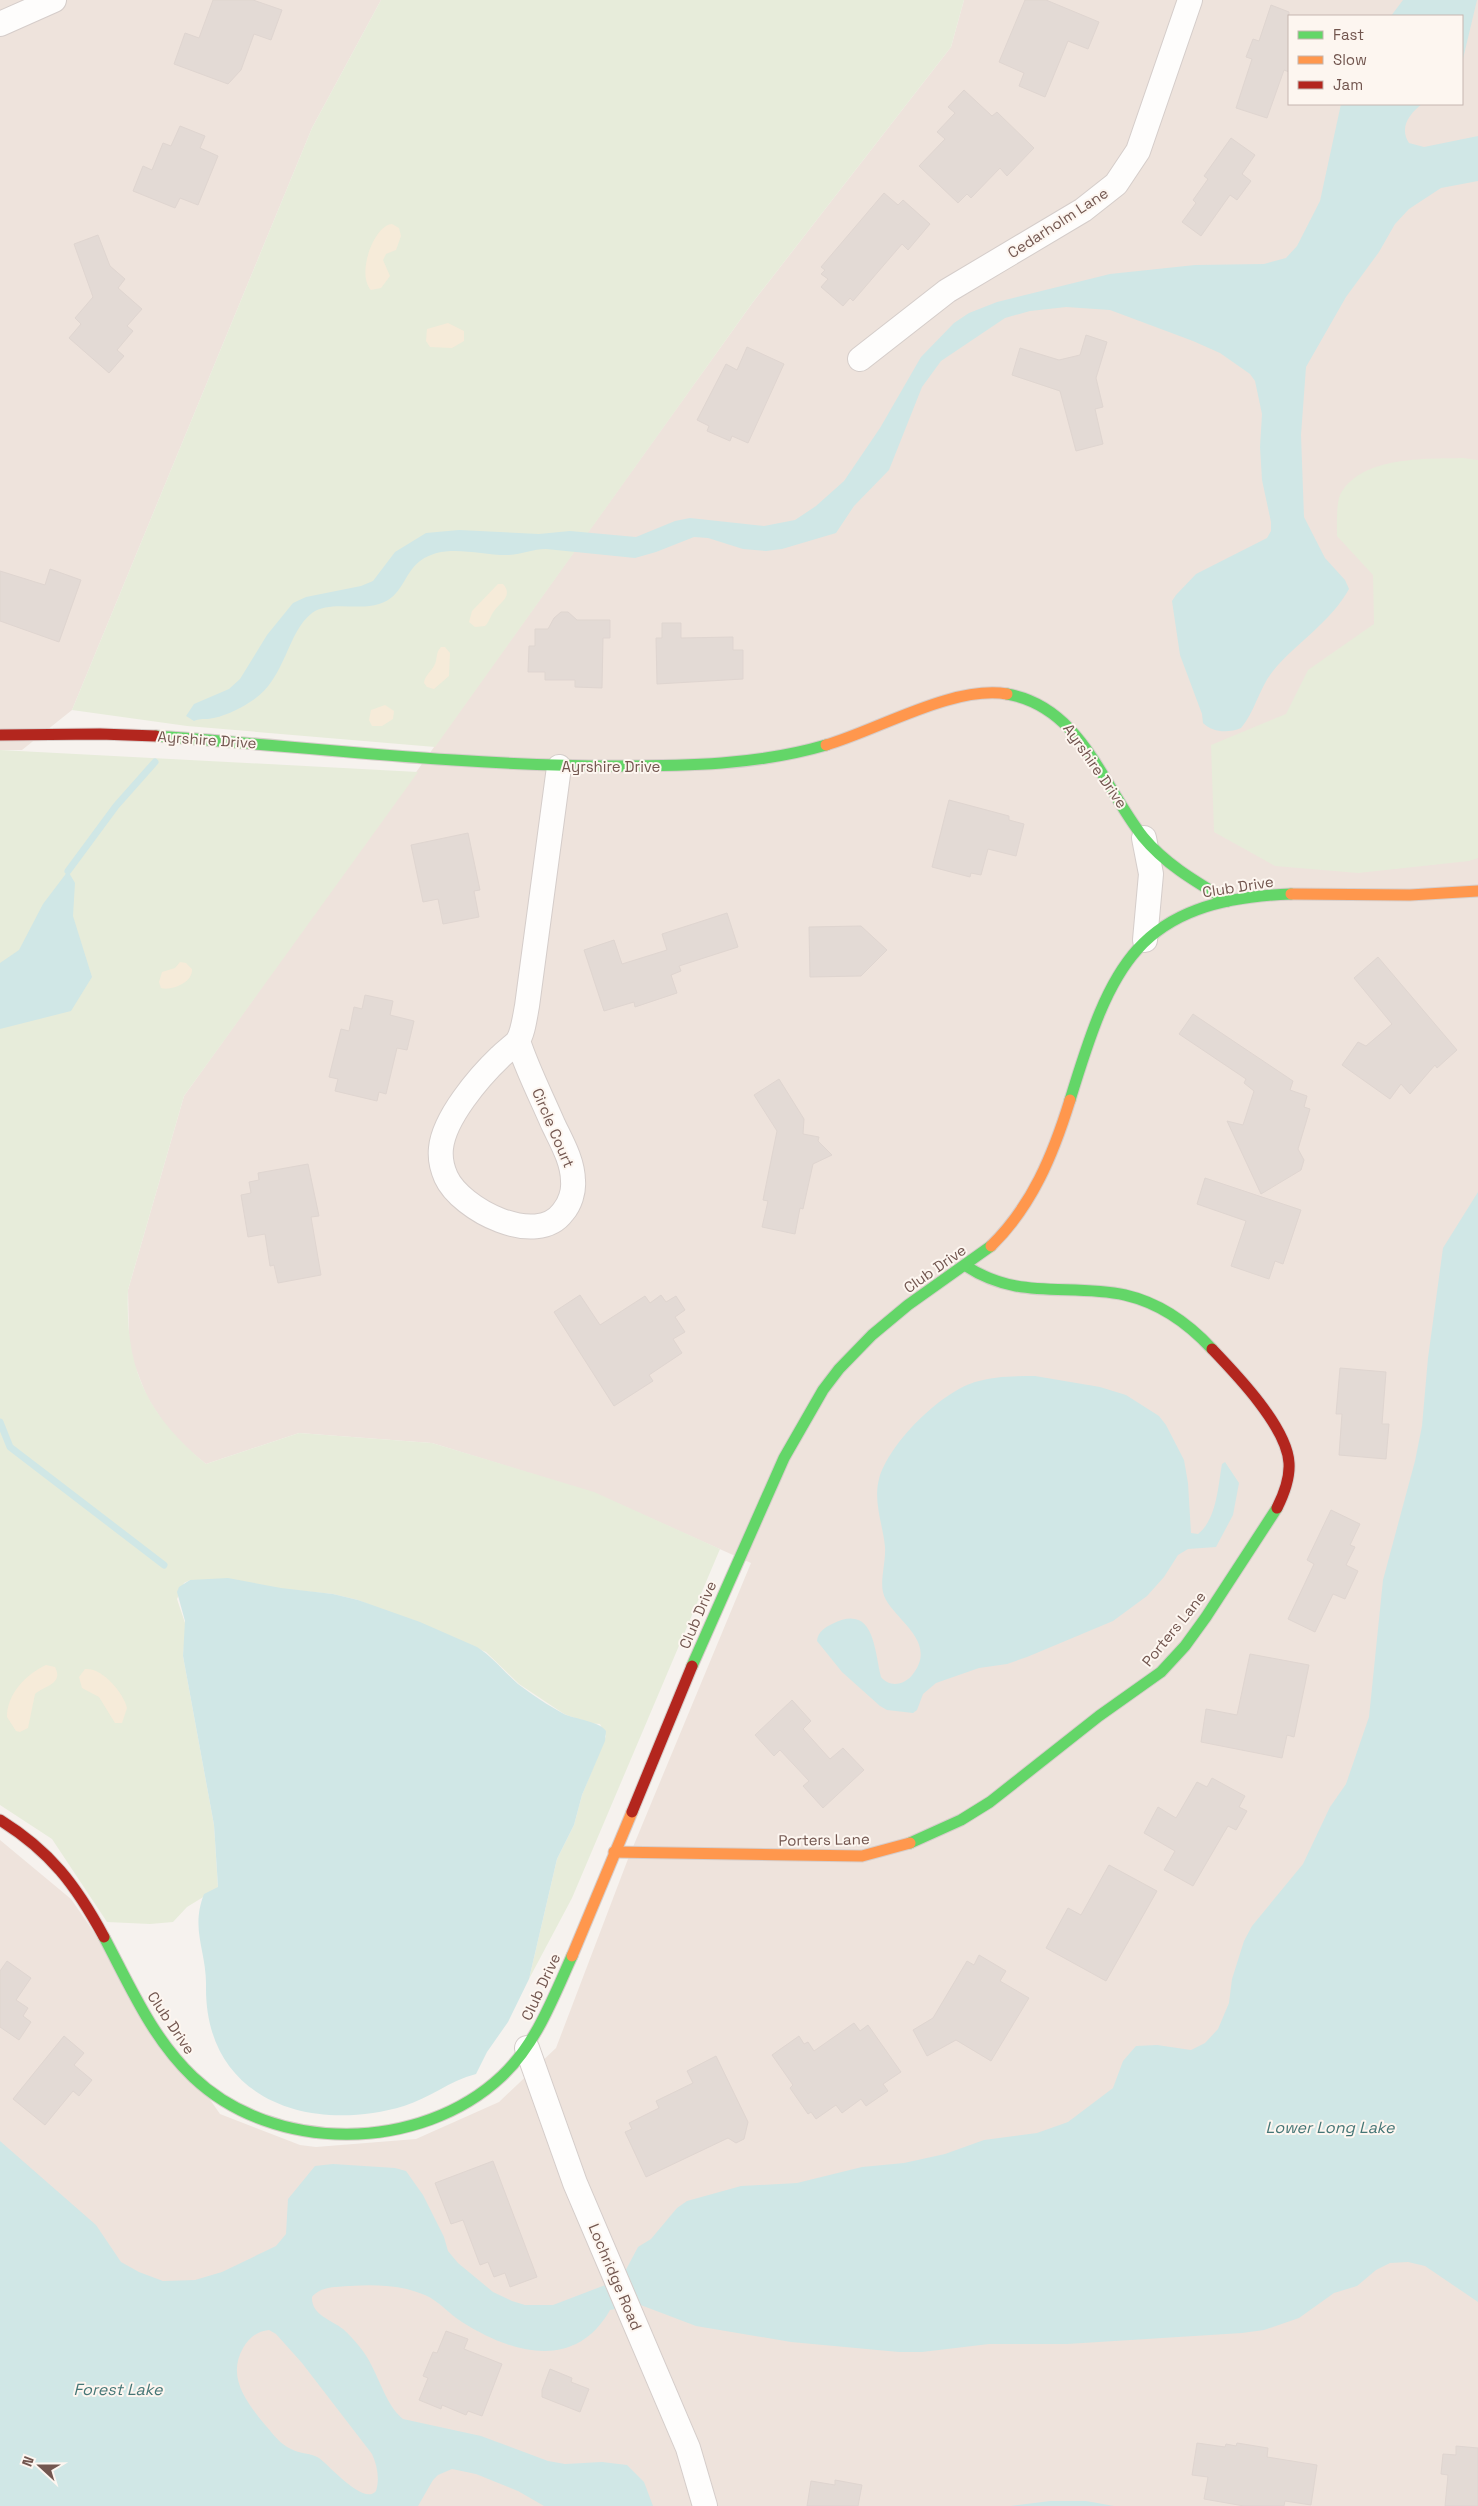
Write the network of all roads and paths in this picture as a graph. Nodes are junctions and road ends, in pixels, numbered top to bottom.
1 (54, 0) edge
2 (1190, 0) edge
3 (0, 24) edge
4 (860, 359) dead end
5 (0, 734) edge
6 (559, 767) junction
7 (1144, 838) junction
8 (1478, 891) edge
9 (1228, 901) junction
10 (1145, 940) junction
11 (518, 1040) junction
12 (966, 1266) junction
13 (0, 1820) edge
14 (614, 1852) junction
15 (526, 2048) junction
16 (705, 2506) edge

1 - 3 street
2 - 4 street, Cedarholm Lane
5 - 6 street, Ayrshire Drive
6 - 7 street, Ayrshire Drive
6 - 11 street
7 - 9 street, Ayrshire Drive
7 - 10 street, Ayrshire Drive
8 - 9 street, Club Drive
9 - 10 street, Club Drive
10 - 12 street, Club Drive
11 - 11 street, Circle Court
12 - 14 street, Club Drive
12 - 14 street, Porters Lane
13 - 15 street, Club Drive
14 - 15 street, Club Drive
15 - 16 street, Lochridge Road

